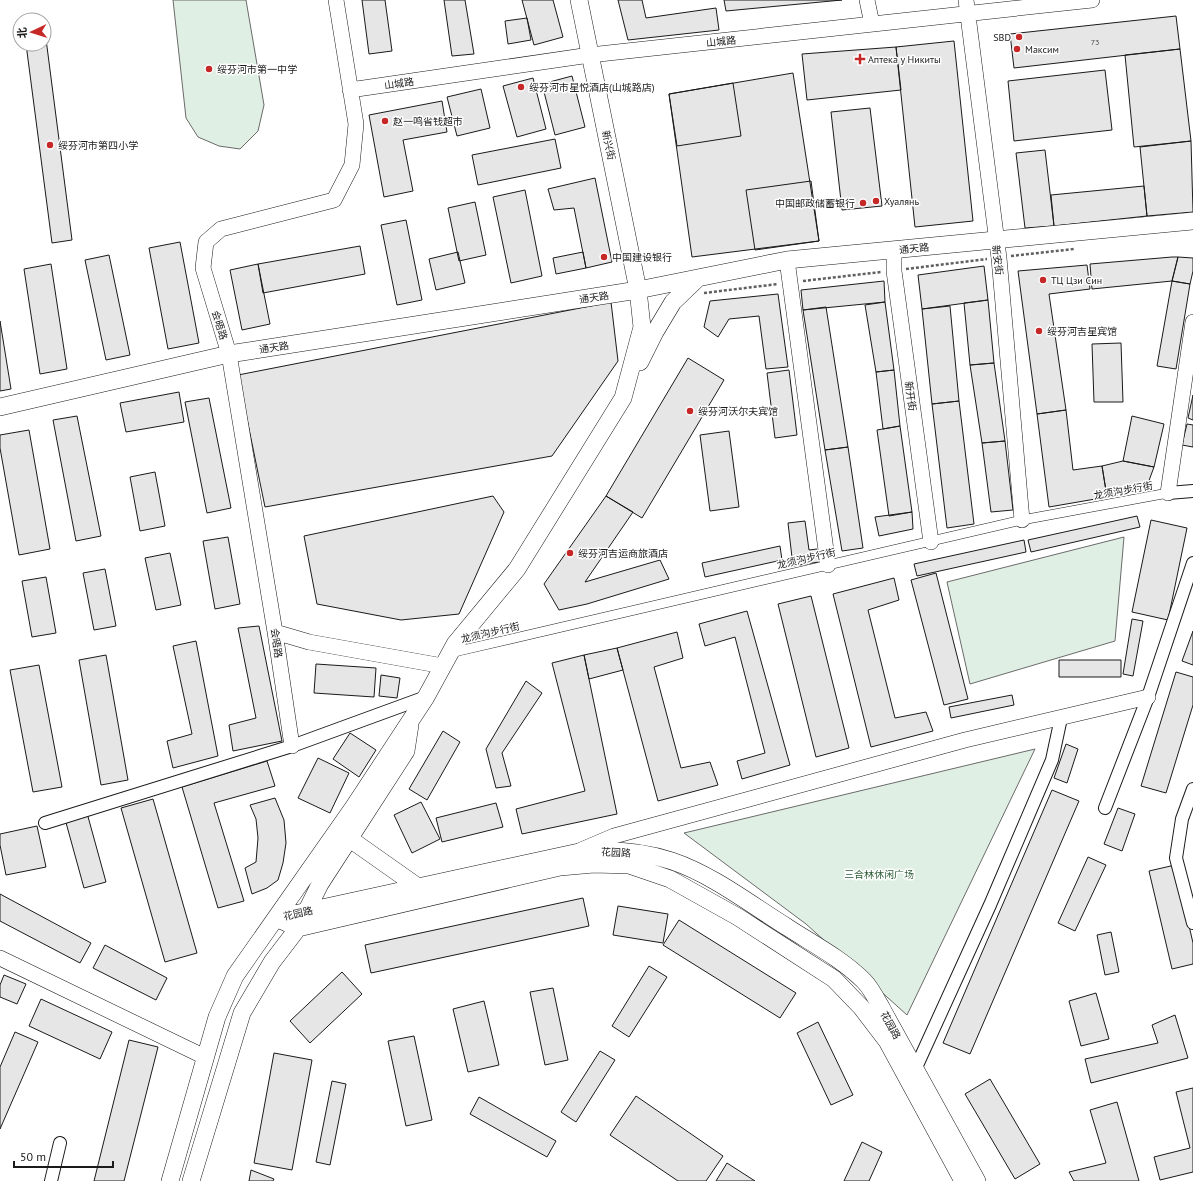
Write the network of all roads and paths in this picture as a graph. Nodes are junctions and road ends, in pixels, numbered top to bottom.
1 (336, 0) edge
2 (579, 0) edge
3 (867, 0) edge
4 (1092, 0) edge
5 (967, 7) edge
6 (872, 24) junction
7 (590, 55) junction
8 (350, 90) junction
9 (1193, 222) edge
10 (996, 240) junction
11 (894, 250) junction
12 (787, 260) junction
13 (698, 278) junction
14 (638, 290) junction
15 (1193, 322) edge
16 (229, 354) junction
17 (623, 398) junction
18 (0, 407) edge
19 (1193, 491) edge
20 (1168, 493) junction
21 (1022, 520) junction
22 (931, 542) junction
23 (1193, 563) edge
24 (828, 564) junction
25 (275, 632) junction
26 (447, 660) junction
27 (426, 697) junction
28 (1148, 697) junction
29 (1060, 718) junction
30 (410, 722) junction
31 (292, 746) junction
32 (1193, 789) edge
33 (1105, 808) dead end
34 (45, 823) dead end
35 (350, 839) junction
36 (579, 852) junction
37 (418, 887) junction
38 (306, 911) junction
39 (276, 918) junction
40 (1193, 923) edge
41 (298, 928) junction
42 (0, 958) edge
43 (204, 1057) junction
44 (912, 1076) junction
45 (60, 1143) dead end
46 (51, 1181) edge
47 (170, 1181) edge
48 (191, 1181) edge
49 (963, 1181) edge
50 (977, 1181) edge

1 - 8 street, 会晤路
2 - 7 main road, 新兴街
3 - 6 street
4 - 5 street, 山城路
5 - 6 street, 山城路
5 - 10 street, 新安街
6 - 7 street, 山城路
7 - 8 street, 山城路
7 - 14 main road, 新兴街
8 - 16 street, 会晤路
9 - 10 main road, 通天路
10 - 11 main road, 通天路
10 - 21 street, 新安街
11 - 12 main road, 通天路
11 - 22 street, 新开街
12 - 13 main road, 通天路
12 - 24 street
13 - 14 main road, 通天路
13 - 17 main road
14 - 16 main road, 通天路
14 - 17 main road, 新兴街
15 - 20 street
16 - 18 main road, 通天路
16 - 25 street, 会晤路
17 - 26 main road
19 - 20 street
20 - 21 street, 龙须沟步行街
21 - 22 street, 龙须沟步行街
22 - 24 street, 龙须沟步行街
23 - 28 street
24 - 26 street, 龙须沟步行街
25 - 26 street
25 - 31 street, 会晤路
26 - 27 main road
27 - 30 main road
27 - 31 street
28 - 29 street
28 - 33 street
29 - 36 street
29 - 44 street
30 - 35 main road
30 - 39 main road
31 - 34 street
32 - 40 street
35 - 37 main road
35 - 38 main road
36 - 37 main road, 花园路
36 - 44 main road, 花园路
37 - 38 main road, 花园路
38 - 39 main road, 花园路
38 - 41 main road
39 - 41 main road, 花园路
39 - 43 main road
41 - 44 main road, 花园路
41 - 48 main road
42 - 43 street
43 - 47 main road
44 - 49 main road, 花园路
44 - 50 main road, 花园路
45 - 46 street

